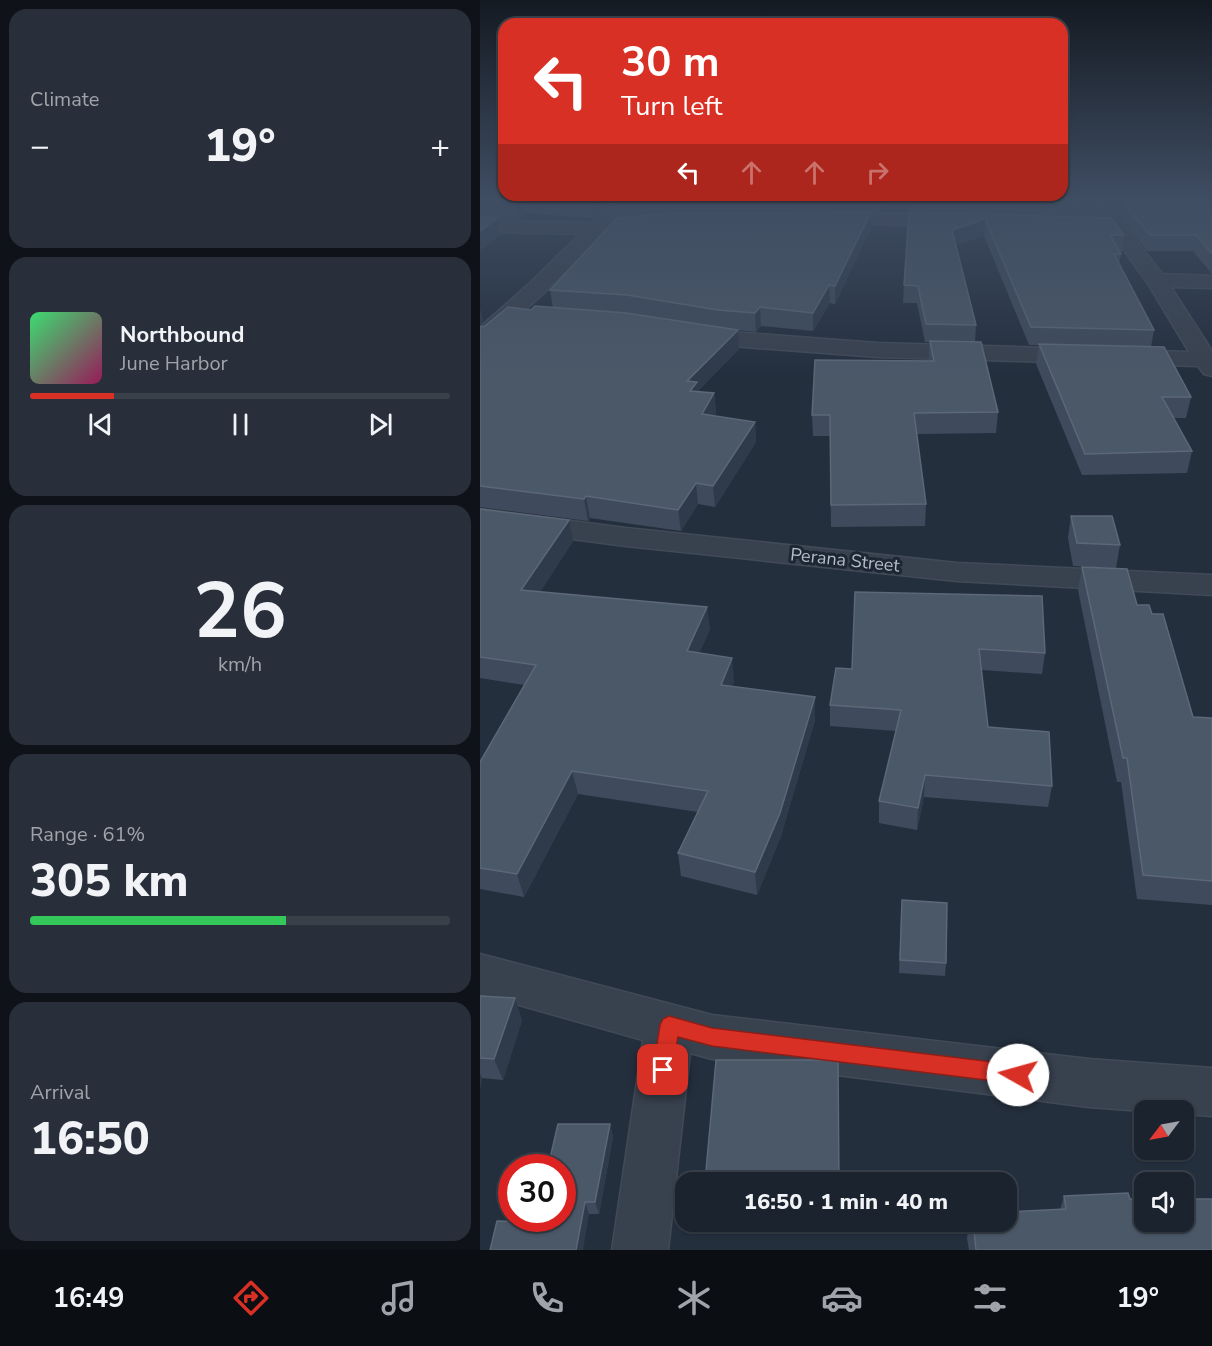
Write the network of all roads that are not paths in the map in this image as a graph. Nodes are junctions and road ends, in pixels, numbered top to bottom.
1 (568, 256) edge
2 (1138, 256) edge
3 (1156, 280) junction
4 (1212, 282) edge
5 (509, 314) junction
6 (533, 316) edge
7 (674, 330) edge
8 (480, 338) edge
9 (1209, 364) edge
10 (480, 518) edge
11 (1212, 585) edge
12 (480, 974) edge
13 (669, 1025) junction
14 (1212, 1092) edge
15 (640, 1250) edge

1 - 5 street
2 - 3 street
3 - 4 street
3 - 9 street
5 - 6 street
5 - 8 street
7 - 9 street
10 - 11 street, Perana Street
12 - 13 street
13 - 14 street
13 - 15 street

